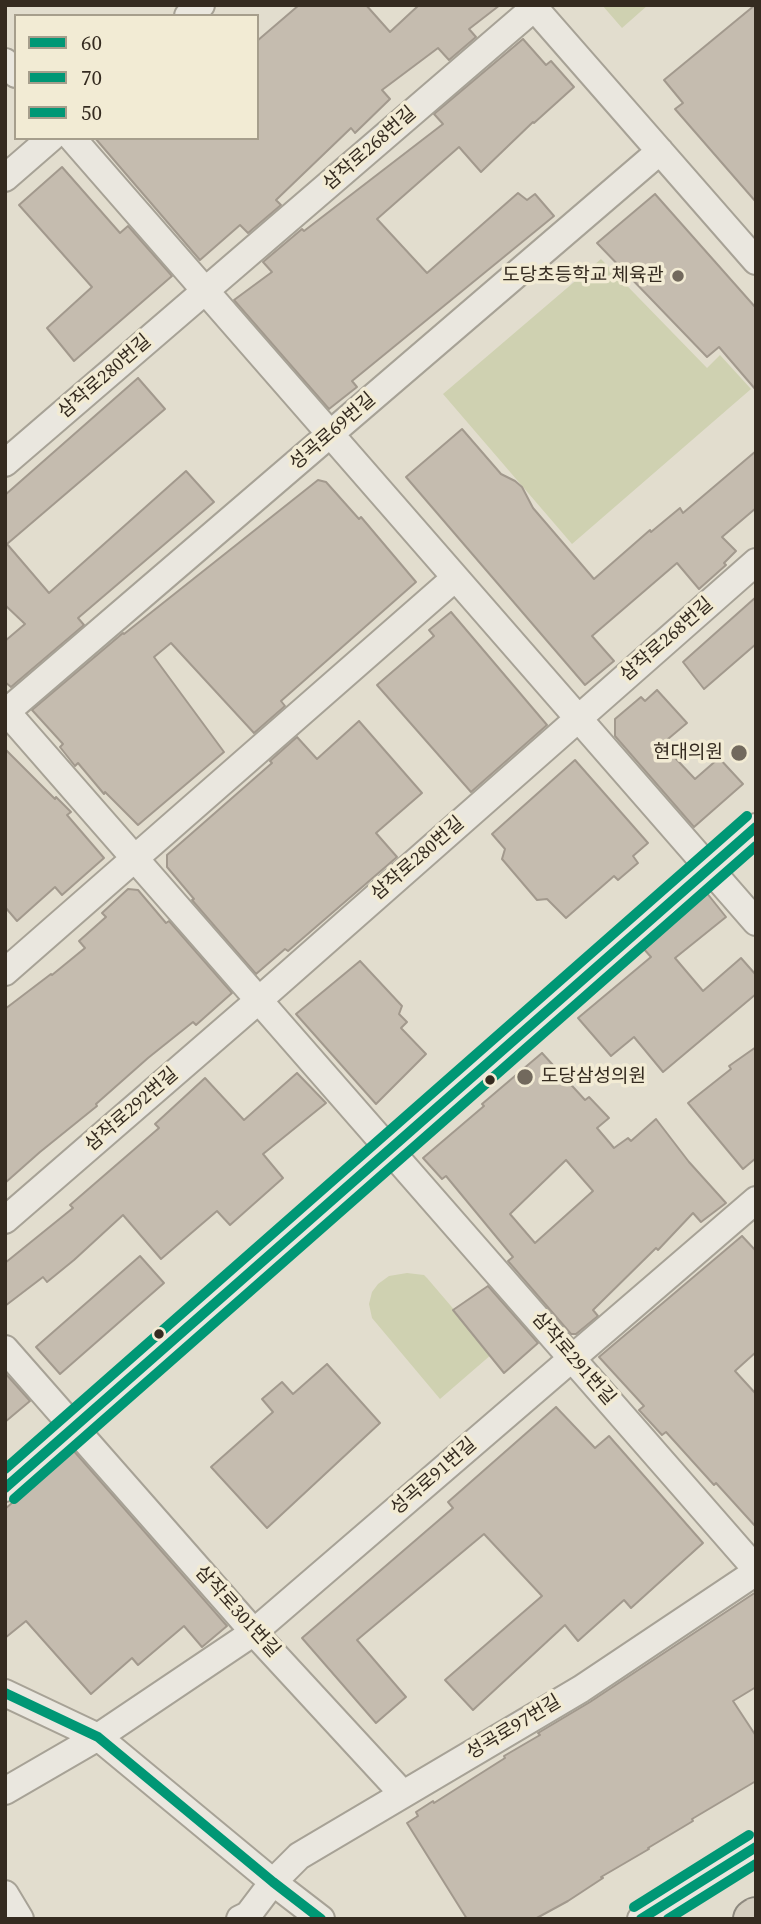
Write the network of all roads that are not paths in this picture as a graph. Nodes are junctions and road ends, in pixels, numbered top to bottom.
1 (533, 6) edge
2 (49, 140) edge
3 (74, 140) edge
4 (660, 151) junction
5 (5, 178) edge
6 (756, 261) edge
7 (205, 291) junction
8 (330, 434) junction
9 (5, 463) edge
10 (756, 562) edge
11 (455, 578) junction
12 (6, 711) edge
13 (578, 718) junction
14 (756, 827) edge
15 (135, 858) junction
16 (709, 868) junction
17 (756, 922) edge
18 (5, 972) edge
19 (259, 1000) junction
20 (389, 1149) junction
21 (756, 1200) edge
22 (5, 1220) edge
23 (5, 1349) edge
24 (572, 1359) junction
25 (73, 1428) junction
26 (5, 1488) edge
27 (756, 1570) edge
28 (254, 1632) junction
29 (5, 1693) edge
30 (98, 1737) junction
31 (5, 1791) edge
32 (403, 1794) junction
33 (756, 1847) edge
34 (273, 1882) junction
35 (5, 1894) edge
36 (20, 1919) edge
37 (240, 1919) edge
38 (321, 1919) edge
39 (640, 1919) edge

1 - 4 street, 삼작로268번길
1 - 7 street, 삼작로268번길
2 - 5 street
3 - 7 street
4 - 6 street, 삼작로268번길
4 - 8 street, 성곡로69번길
7 - 8 street
7 - 9 street, 삼작로280번길
8 - 11 street
8 - 12 street, 성곡로69번길
10 - 13 street, 삼작로268번길
11 - 13 street
11 - 15 street
12 - 15 street
13 - 16 street
13 - 19 street, 삼작로280번길
14 - 16 street
15 - 18 street
15 - 19 street
16 - 17 street
16 - 20 street
19 - 20 street
19 - 22 street, 삼작로292번길
20 - 24 street, 삼작로291번길
20 - 25 street
21 - 24 street, 성곡로91번길
23 - 25 street, 삼작로301번길
24 - 27 street, 삼작로291번길
24 - 28 street, 성곡로91번길
25 - 26 street
25 - 28 street, 삼작로301번길
27 - 32 street, 성곡로97번길
28 - 30 street, 성곡로91번길
28 - 32 street, 삼작로301번길
29 - 30 street
30 - 31 street, 성곡로91번길
30 - 34 street
32 - 34 street, 성곡로97번길
33 - 39 street
34 - 37 street, 성곡로97번길
34 - 38 street
35 - 36 street

